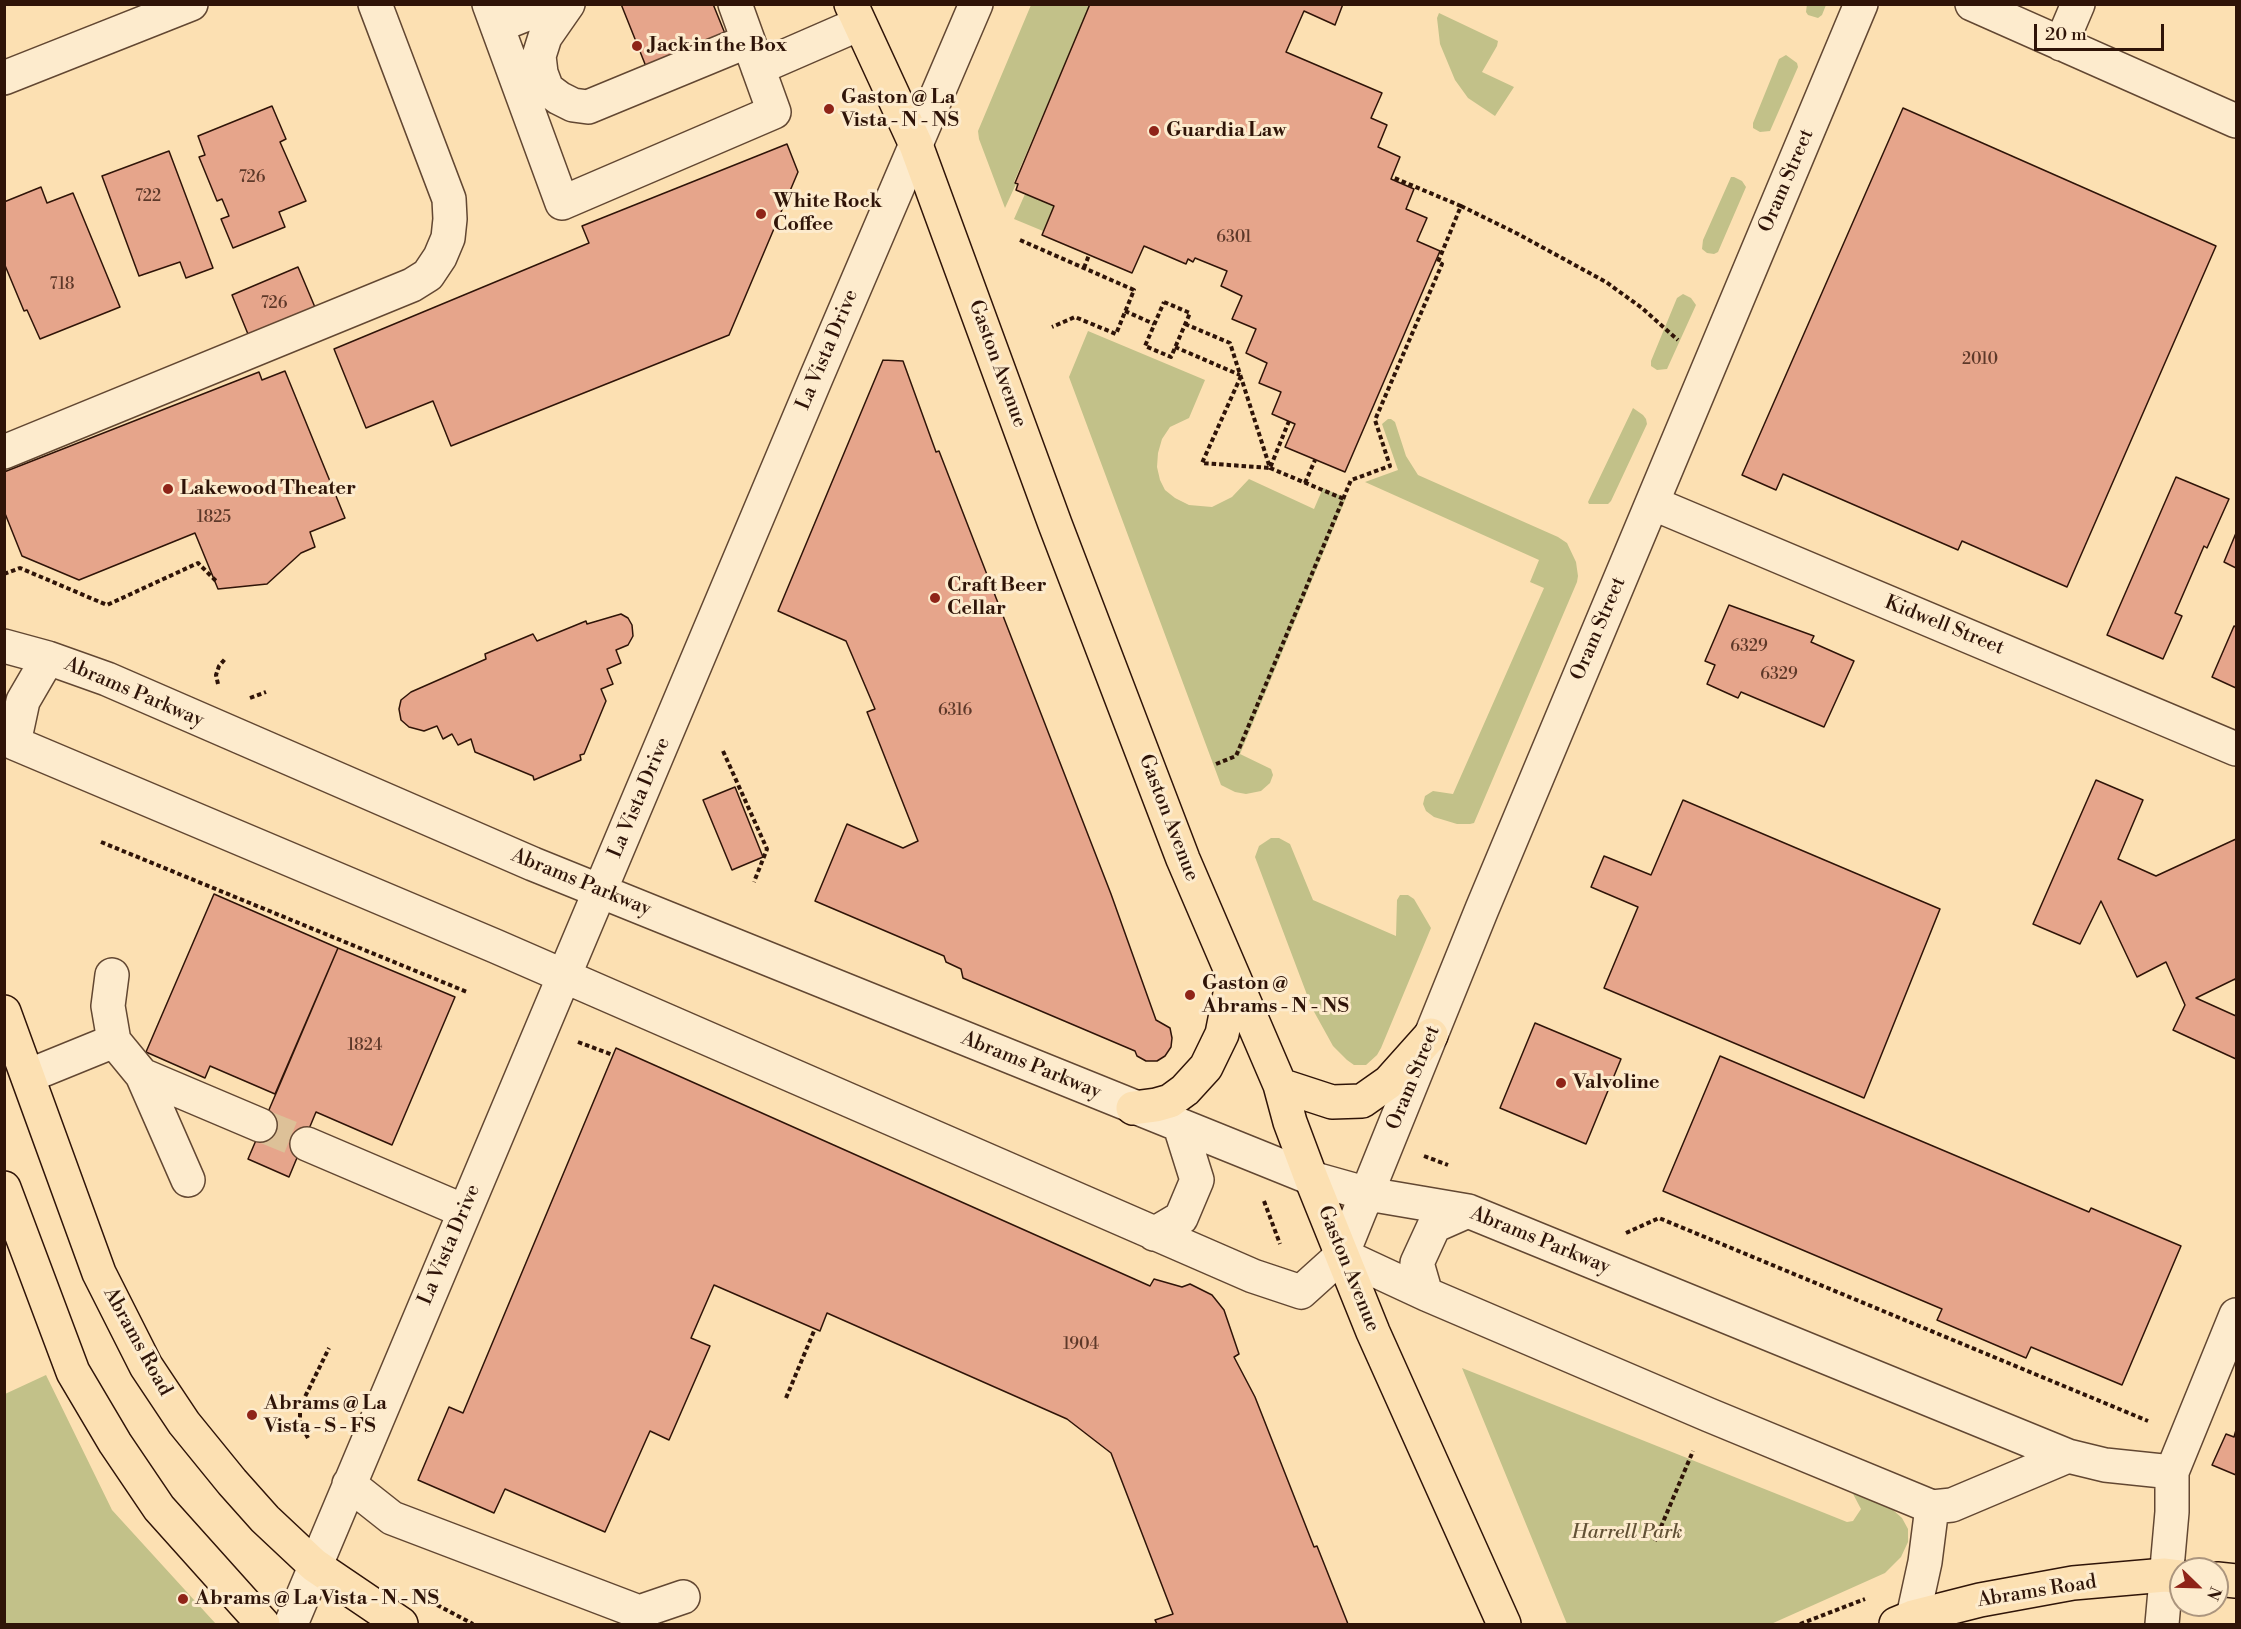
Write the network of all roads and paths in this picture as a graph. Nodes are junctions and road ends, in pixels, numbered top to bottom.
1 (191, 4) edge
2 (375, 4) edge
3 (552, 4) edge
4 (568, 4) edge
5 (735, 4) edge
6 (976, 4) edge
7 (1861, 4) edge
8 (1972, 4) edge
9 (2078, 4) edge
10 (152, 12) edge
11 (855, 14) edge
12 (493, 15) edge
13 (2061, 44) junction
14 (753, 54) junction
15 (4, 78) edge
16 (2236, 121) edge
17 (916, 145) junction
18 (1392, 177) dead end
19 (1461, 206) junction
20 (1020, 240) dead end
21 (1089, 255) dead end
22 (1084, 268) junction
23 (1125, 312) junction
24 (1154, 324) junction
25 (1185, 324) junction
26 (1052, 327) dead end
27 (1678, 340) dead end
28 (1175, 347) junction
29 (1241, 375) junction
30 (1289, 422) dead end
31 (4, 452) edge
32 (1315, 460) dead end
33 (1270, 468) junction
34 (1305, 483) junction
35 (1344, 499) junction
36 (1652, 503) junction
37 (4, 574) edge
38 (216, 581) dead end
39 (4, 646) edge
40 (48, 658) junction
41 (9, 744) edge
42 (2236, 749) edge
43 (723, 751) dead end
44 (1216, 764) dead end
45 (101, 842) dead end
46 (754, 882) dead end
47 (600, 891) junction
48 (112, 975) dead end
49 (564, 976) junction
50 (1233, 979) junction
51 (466, 992) dead end
52 (4, 1012) edge
53 (1431, 1035) junction
54 (114, 1041) junction
55 (578, 1042) dead end
56 (613, 1055) dead end
57 (142, 1075) junction
58 (28, 1076) junction
59 (1280, 1085) junction
60 (1133, 1107) junction
61 (260, 1125) tunnel mouth
62 (1180, 1126) junction
63 (307, 1144) tunnel mouth
64 (1311, 1178) junction
65 (188, 1180) dead end
66 (4, 1188) edge
67 (1368, 1194) junction
68 (1262, 1198) dead end
69 (1468, 1210) junction
70 (464, 1211) junction
71 (1154, 1234) junction
72 (1623, 1234) dead end
73 (1284, 1254) dead end
74 (1342, 1255) junction
75 (1426, 1294) junction
76 (2236, 1315) edge
77 (814, 1331) dead end
78 (328, 1348) dead end
79 (786, 1398) dead end
80 (1709, 1415) junction
81 (2148, 1421) dead end
82 (308, 1438) dead end
83 (2068, 1456) junction
84 (2172, 1472) junction
85 (349, 1484) junction
86 (1932, 1507) junction
87 (1655, 1541) dead end
88 (2173, 1557) edge
89 (314, 1565) junction
90 (2169, 1576) edge
91 (2169, 1593) edge
92 (683, 1597) dead end
93 (1904, 1621) edge
94 (263, 1624) edge
95 (291, 1624) edge
96 (401, 1624) edge
97 (1504, 1624) edge
98 (2162, 1624) edge

1 - 10 street
2 - 31 street
3 - 12 street
4 - 14 street
5 - 14 street
6 - 17 street, La Vista Drive
7 - 36 street, Oram Street
8 - 13 street
9 - 13 street
10 - 15 street
11 - 14 street
11 - 17 main road, Gaston Avenue
12 - 14 street
13 - 16 street
17 - 47 street, La Vista Drive
17 - 50 main road, Gaston Avenue
18 - 19 path
19 - 27 path
19 - 35 path
20 - 22 path
21 - 22 path
22 - 23 path
23 - 24 path
23 - 26 path
24 - 25 path
24 - 28 path
25 - 28 path
25 - 29 path
28 - 29 path
29 - 33 path
29 - 33 path
30 - 33 path
32 - 34 path
33 - 34 path
34 - 35 path
35 - 44 path
36 - 42 street, Kidwell Street
36 - 53 street, Oram Street
37 - 38 path
39 - 40 street, Abrams Parkway
40 - 41 street
40 - 47 street, Abrams Parkway
41 - 49 street
43 - 46 path
45 - 51 path
47 - 49 street, La Vista Drive
47 - 60 street, Abrams Parkway
48 - 54 street
49 - 70 street, La Vista Drive
49 - 71 street
50 - 59 main road, Gaston Avenue
50 - 60 main road
52 - 58 main road, Abrams Road
53 - 59 main road
53 - 67 street, Oram Street
54 - 57 street
54 - 58 street
55 - 56 path
57 - 61 street
57 - 65 street
58 - 89 main road, Abrams Road
59 - 64 main road, Gaston Avenue
60 - 62 street, Abrams Parkway
62 - 64 street, Abrams Parkway
62 - 71 street
63 - 70 street
64 - 67 street, Abrams Parkway
64 - 74 main road, Gaston Avenue
66 - 94 main road
67 - 69 street, Abrams Parkway
67 - 74 street, Oram Street
68 - 73 path
69 - 75 street
69 - 83 street, Abrams Parkway
70 - 85 street, La Vista Drive
71 - 74 street
72 - 81 path
74 - 75 street
74 - 97 main road, Gaston Avenue
75 - 80 street
76 - 84 street
77 - 79 path
78 - 82 path
80 - 86 street
80 - 87 path
83 - 84 street, Abrams Parkway
83 - 86 street
84 - 88 street
85 - 89 street, La Vista Drive
85 - 92 street
86 - 93 street
89 - 95 street, La Vista Drive
89 - 96 main road, Abrams Road
90 - 93 main road, Abrams Road
91 - 98 street

